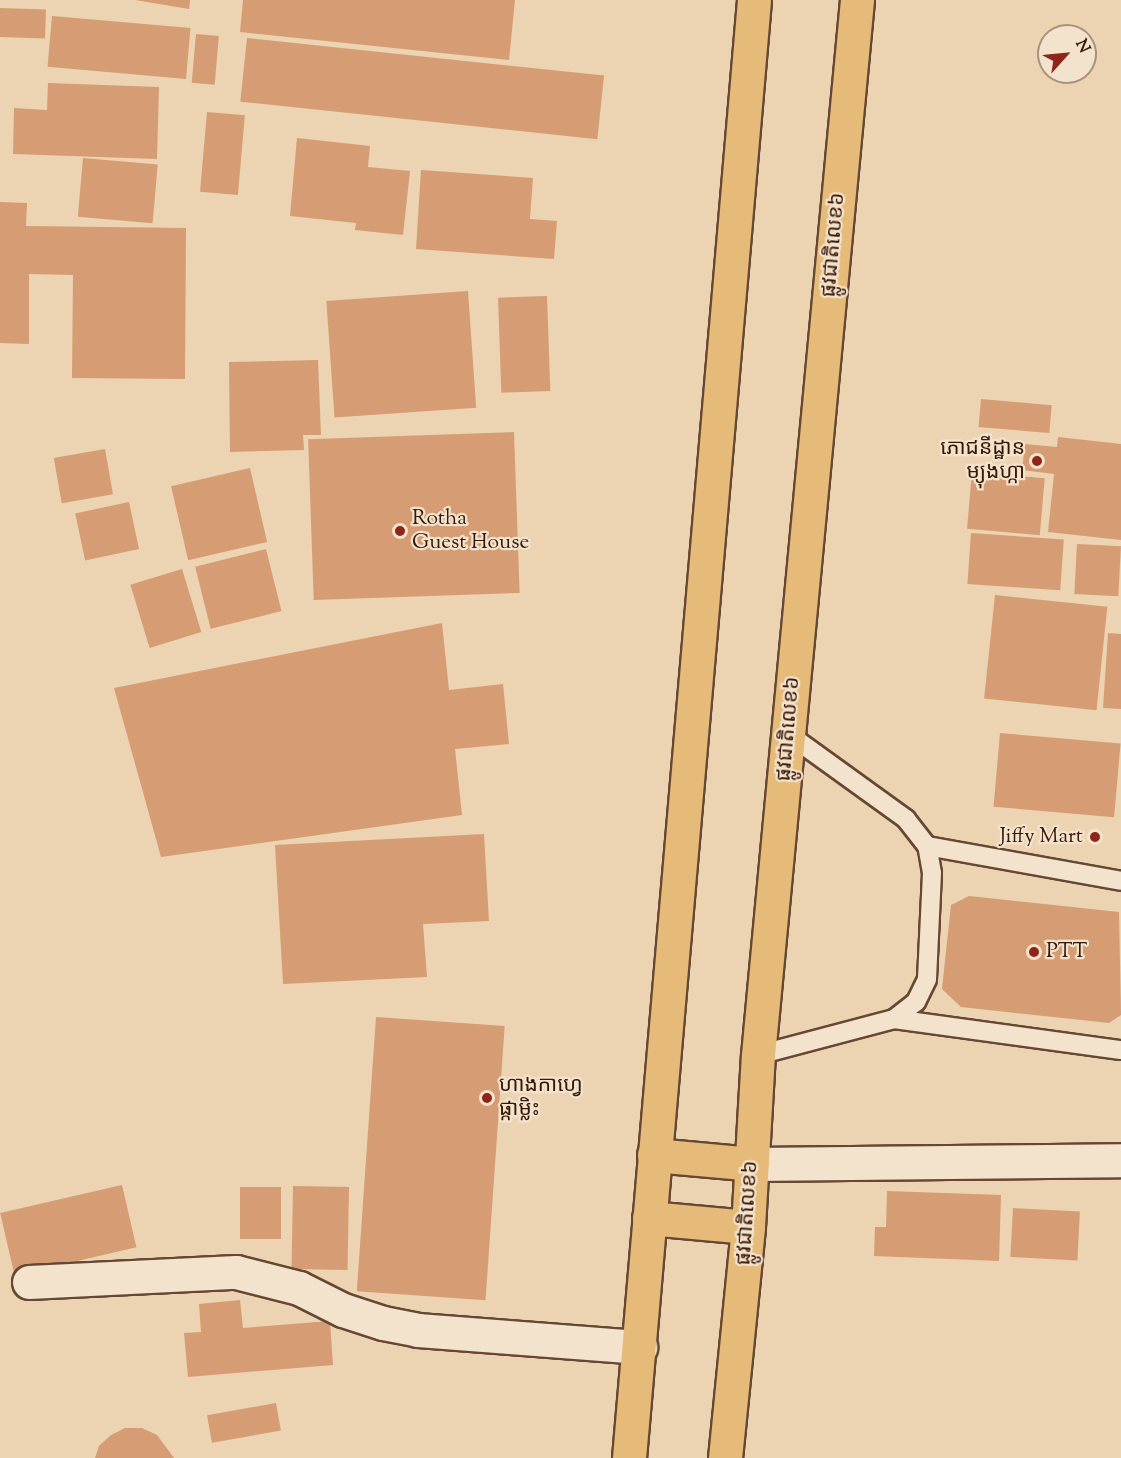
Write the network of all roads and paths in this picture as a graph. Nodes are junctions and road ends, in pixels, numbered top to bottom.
1 (754, 0) edge
2 (857, 0) edge
3 (788, 734) junction
4 (927, 846) junction
5 (1121, 881) edge
6 (894, 1020) junction
7 (1121, 1050) edge
8 (758, 1055) junction
9 (654, 1155) junction
10 (1121, 1160) edge
11 (752, 1164) junction
12 (649, 1218) junction
13 (748, 1227) junction
14 (29, 1282) dead end
15 (640, 1347) junction
16 (629, 1458) edge
17 (725, 1458) edge

1 - 9 main road
2 - 3 main road, ផ្លូវជាតិលេខ៦
3 - 4 lane
3 - 8 main road, ផ្លូវជាតិលេខ៦
4 - 5 lane
4 - 6 lane
6 - 7 lane
6 - 8 lane
8 - 11 main road, ផ្លូវជាតិលេខ៦
9 - 11 main road
9 - 12 main road
10 - 11 street
11 - 13 main road, ផ្លូវជាតិលេខ៦
12 - 13 main road
12 - 15 main road
13 - 17 main road, ផ្លូវជាតិលេខ៦
14 - 15 street
15 - 16 main road

